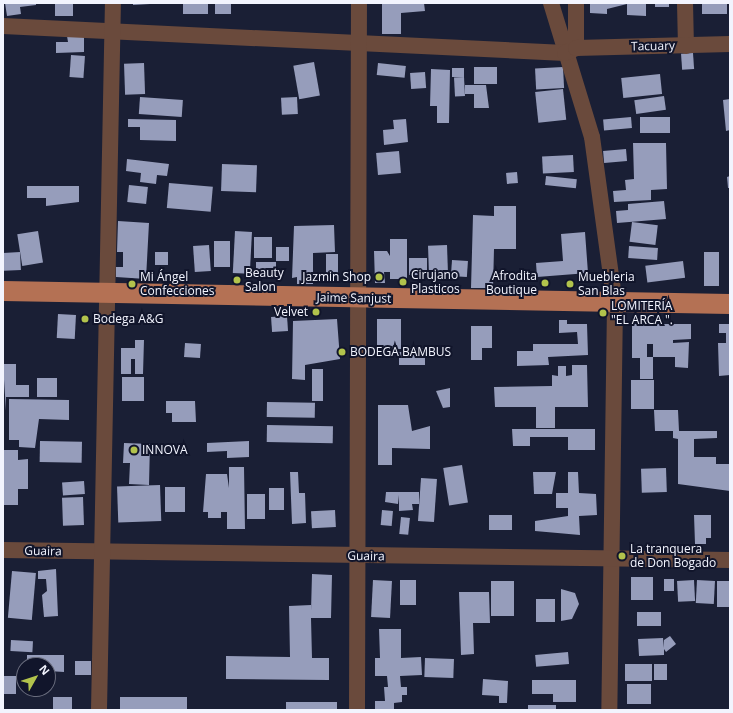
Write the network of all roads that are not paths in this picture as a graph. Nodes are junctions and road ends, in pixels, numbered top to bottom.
1 (113, 3) edge
2 (359, 3) edge
3 (551, 3) edge
4 (576, 3) edge
5 (684, 3) edge
6 (3, 26) edge
7 (113, 30) junction
8 (360, 44) junction
9 (730, 44) edge
10 (686, 46) junction
11 (571, 50) junction
12 (3, 291) edge
13 (108, 292) junction
14 (361, 298) junction
15 (615, 304) junction
16 (730, 304) edge
17 (3, 550) edge
18 (102, 552) junction
19 (356, 556) junction
20 (611, 560) junction
21 (730, 560) edge
22 (98, 710) edge
23 (357, 710) edge
24 (609, 710) edge

1 - 7 street
2 - 8 street
3 - 11 street
4 - 11 street
5 - 10 street
6 - 7 street, Tacuary
7 - 8 street, Tacuary
7 - 13 street
8 - 11 street, Tacuary
8 - 14 street
9 - 10 street, Tacuary
10 - 11 street, Tacuary
11 - 15 street
12 - 13 main road, Jaime Sanjust
13 - 14 main road, Jaime Sanjust
13 - 18 street
14 - 15 main road, Jaime Sanjust
14 - 19 street
15 - 16 main road, Jaime Sanjust
15 - 20 street
17 - 18 street, Guaira
18 - 19 street, Guaira
18 - 22 street
19 - 20 street, Guaira
19 - 23 street
20 - 21 street, Guaira
20 - 24 street

